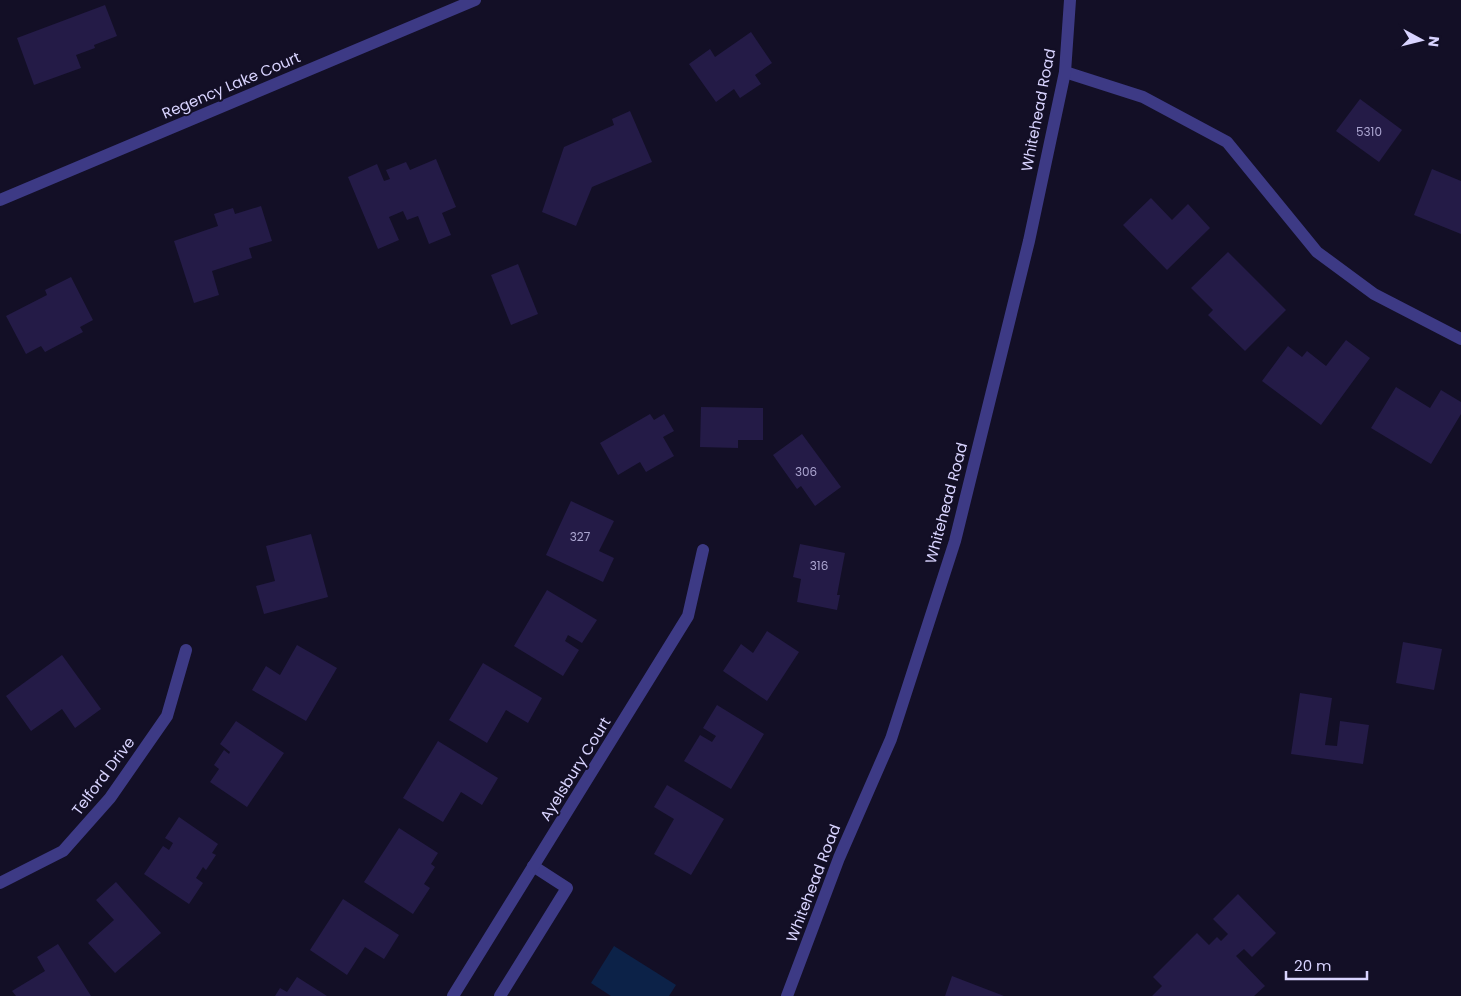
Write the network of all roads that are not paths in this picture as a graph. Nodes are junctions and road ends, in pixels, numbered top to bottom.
1 (475, 0) edge
2 (1070, 0) edge
3 (1065, 72) junction
4 (0, 200) edge
5 (1461, 339) edge
6 (703, 550) dead end
7 (186, 650) dead end
8 (533, 866) junction
9 (0, 883) edge
10 (452, 996) edge
11 (500, 996) edge
12 (787, 996) edge

1 - 4 street, Regency Lake Court
2 - 3 street, Whitehead Road
3 - 5 street
3 - 12 street, Whitehead Road
6 - 8 street, Ayelsbury Court
7 - 9 street, Telford Drive
8 - 10 street, Ayelsbury Court
8 - 11 street

